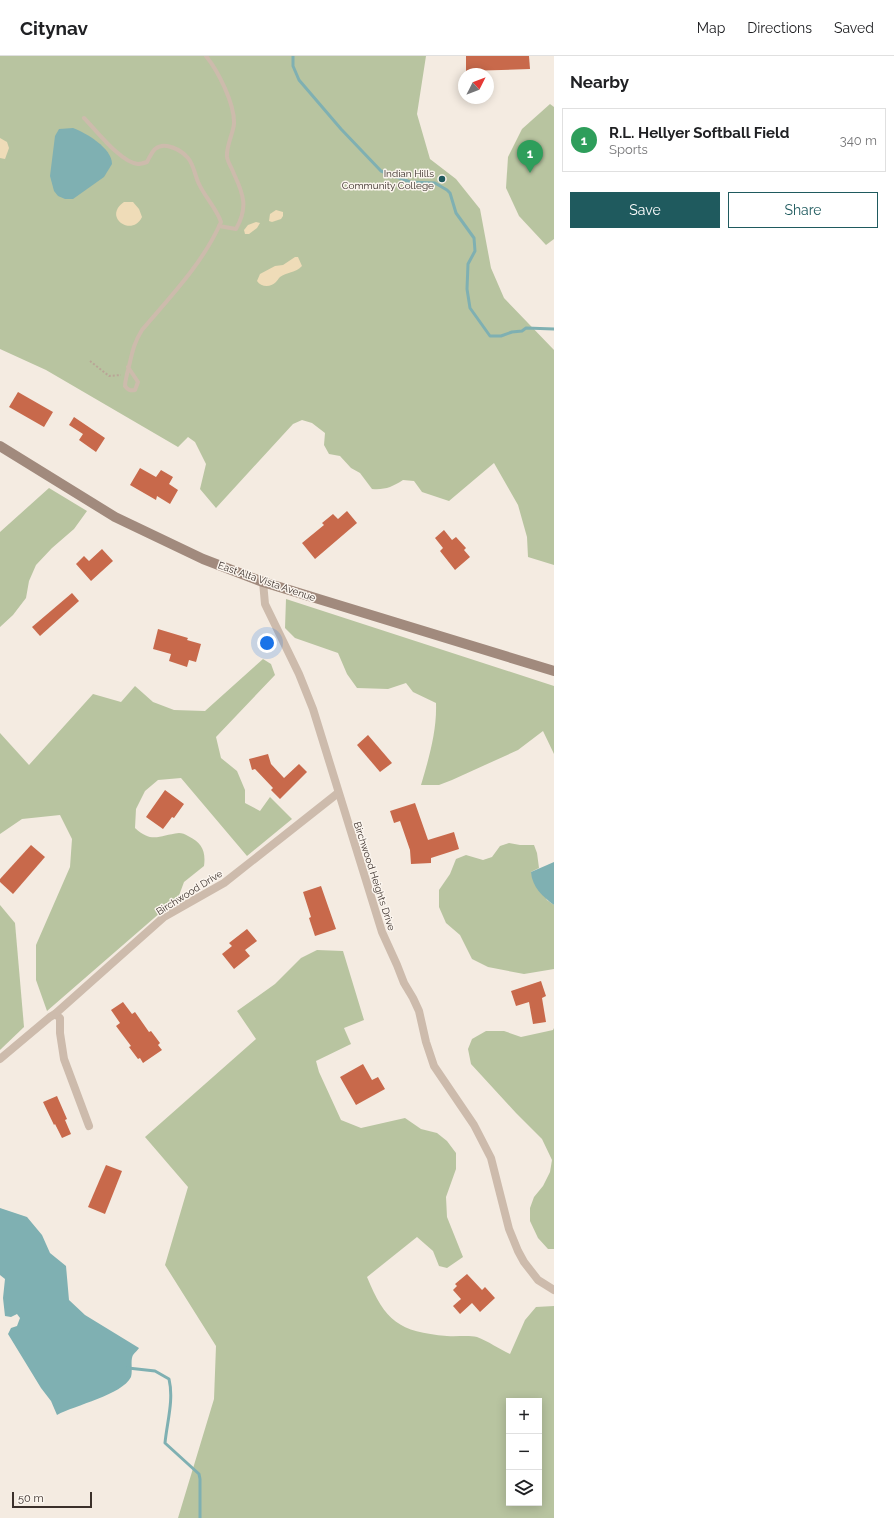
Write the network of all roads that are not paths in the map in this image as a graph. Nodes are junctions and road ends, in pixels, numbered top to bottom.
1 (206, 56) edge
2 (84, 118) dead end
3 (219, 226) junction
4 (128, 367) junction
5 (0, 446) edge
6 (263, 582) junction
7 (554, 671) edge
8 (338, 793) junction
9 (55, 1014) junction
10 (0, 1059) edge
11 (90, 1126) dead end
12 (554, 1290) edge

1 - 3 lane
2 - 3 lane
3 - 4 lane
4 - 4 lane
5 - 6 main road, East Alta Vista Avenue
6 - 7 main road, East Alta Vista Avenue
6 - 8 street, Birchwood Heights Drive
8 - 9 street, Birchwood Drive
8 - 12 street, Birchwood Heights Drive
9 - 10 street, Birchwood Drive
9 - 11 street

